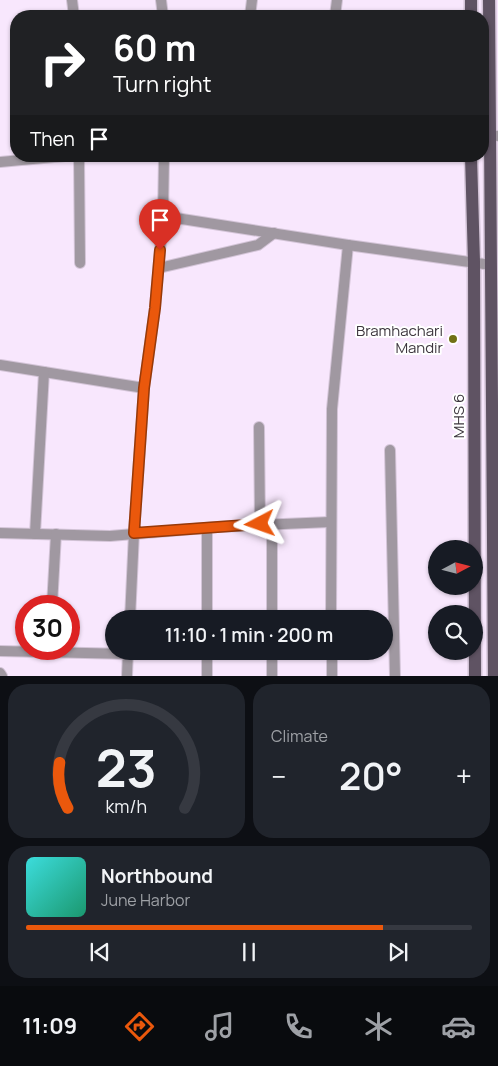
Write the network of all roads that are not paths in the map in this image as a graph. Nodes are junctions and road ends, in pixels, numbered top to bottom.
1 (490, 0) edge
2 (490, 135) edge
3 (79, 162) edge
4 (164, 162) edge
5 (471, 162) edge
6 (163, 216) junction
7 (494, 226) edge
8 (274, 234) junction
9 (348, 245) junction
10 (474, 262) junction
11 (80, 263) dead end
12 (491, 265) junction
13 (159, 268) junction
14 (495, 324) edge
15 (0, 365) edge
16 (44, 372) junction
17 (144, 388) junction
18 (259, 427) dead end
19 (390, 450) dead end
20 (330, 522) junction
21 (260, 524) junction
22 (272, 524) junction
23 (207, 528) junction
24 (0, 533) edge
25 (134, 533) junction
26 (36, 534) junction
27 (56, 534) junction
28 (496, 541) edge
29 (53, 595) edge
30 (130, 610) edge
31 (207, 610) edge
32 (272, 610) edge
33 (331, 610) edge
34 (0, 651) edge
35 (15, 651) edge
36 (80, 651) edge
37 (105, 651) edge
38 (128, 660) edge
39 (207, 660) edge
40 (272, 660) edge
41 (332, 660) edge
42 (127, 676) edge
43 (207, 676) edge
44 (272, 676) edge
45 (332, 676) edge
46 (394, 676) edge
47 (475, 676) edge
48 (494, 676) edge

1 - 2 main road
2 - 7 main road
3 - 11 street
4 - 6 street
5 - 10 main road, MHS 6
6 - 8 street
6 - 13 street
7 - 12 main road
8 - 9 street
8 - 13 street
9 - 10 street
9 - 20 street
10 - 12 street
10 - 47 main road, MHS 6
12 - 14 main road
13 - 17 street
14 - 28 main road
15 - 16 street
16 - 17 street
16 - 26 street
17 - 25 street
18 - 21 street
19 - 46 street
20 - 22 street
20 - 33 street
21 - 22 street
21 - 23 street
22 - 32 street
23 - 25 street
23 - 31 street
24 - 26 street
25 - 27 street
25 - 30 street
26 - 27 street
27 - 29 street
28 - 48 main road
34 - 35 street
36 - 37 street
38 - 42 street
39 - 43 street
40 - 44 street
41 - 45 street

